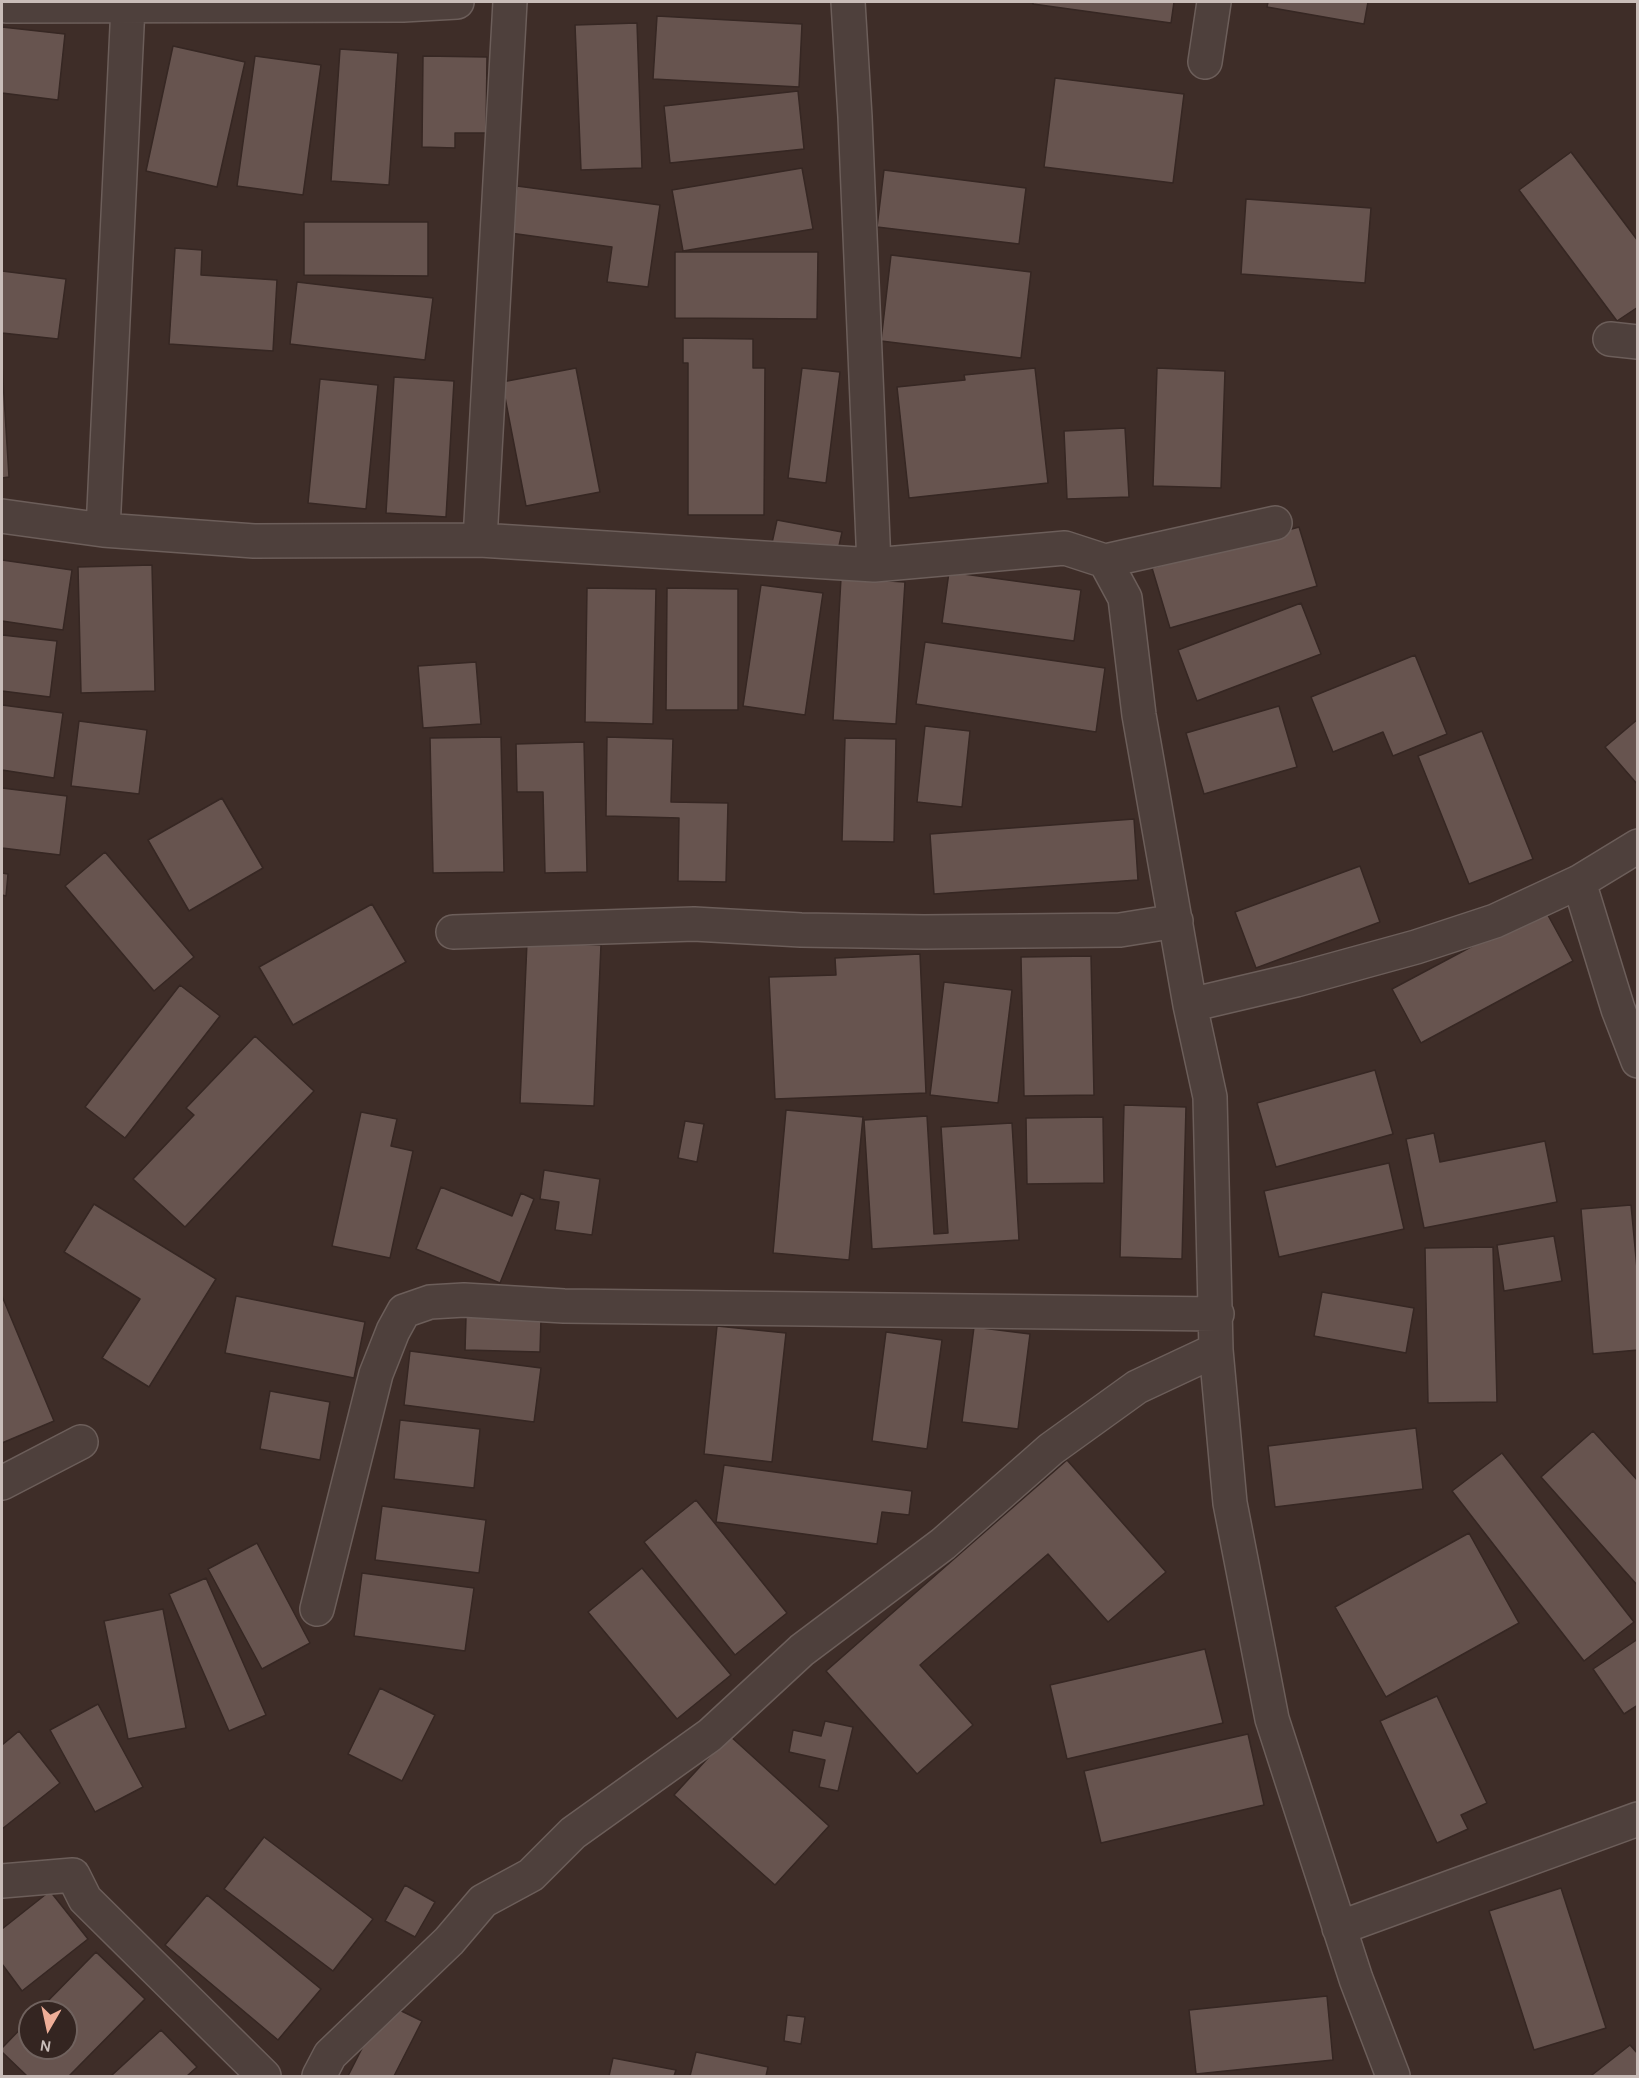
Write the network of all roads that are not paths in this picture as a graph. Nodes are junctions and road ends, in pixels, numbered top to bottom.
1 (457, 2) edge
2 (510, 2) edge
3 (848, 2) edge
4 (1214, 2) edge
5 (6, 6) dead end
6 (128, 6) junction
7 (1205, 62) dead end
8 (2, 516) edge
9 (1275, 523) dead end
10 (103, 530) junction
11 (480, 540) junction
12 (1105, 561) junction
13 (873, 565) junction
14 (1638, 846) edge
15 (1580, 882) junction
16 (1176, 921) junction
17 (453, 932) dead end
18 (1190, 1005) junction
19 (1638, 1061) edge
20 (1217, 1314) junction
21 (1216, 1350) junction
22 (81, 1442) dead end
23 (2, 1483) edge
24 (317, 1609) dead end
25 (1638, 1820) edge
26 (2, 1881) edge
27 (1339, 1928) junction
28 (264, 2076) edge
29 (319, 2076) edge
30 (1393, 2076) edge

1 - 6 street
2 - 11 street
3 - 13 street
4 - 7 street
5 - 6 street
6 - 10 street
8 - 10 street
9 - 12 street
10 - 11 street
11 - 13 street
12 - 13 street
12 - 16 street
14 - 15 street
15 - 18 street
15 - 19 street
16 - 17 street
16 - 18 street
18 - 20 street
20 - 21 street
20 - 24 street
21 - 27 street
21 - 29 street
22 - 23 street
25 - 27 street
26 - 28 street
27 - 30 street

